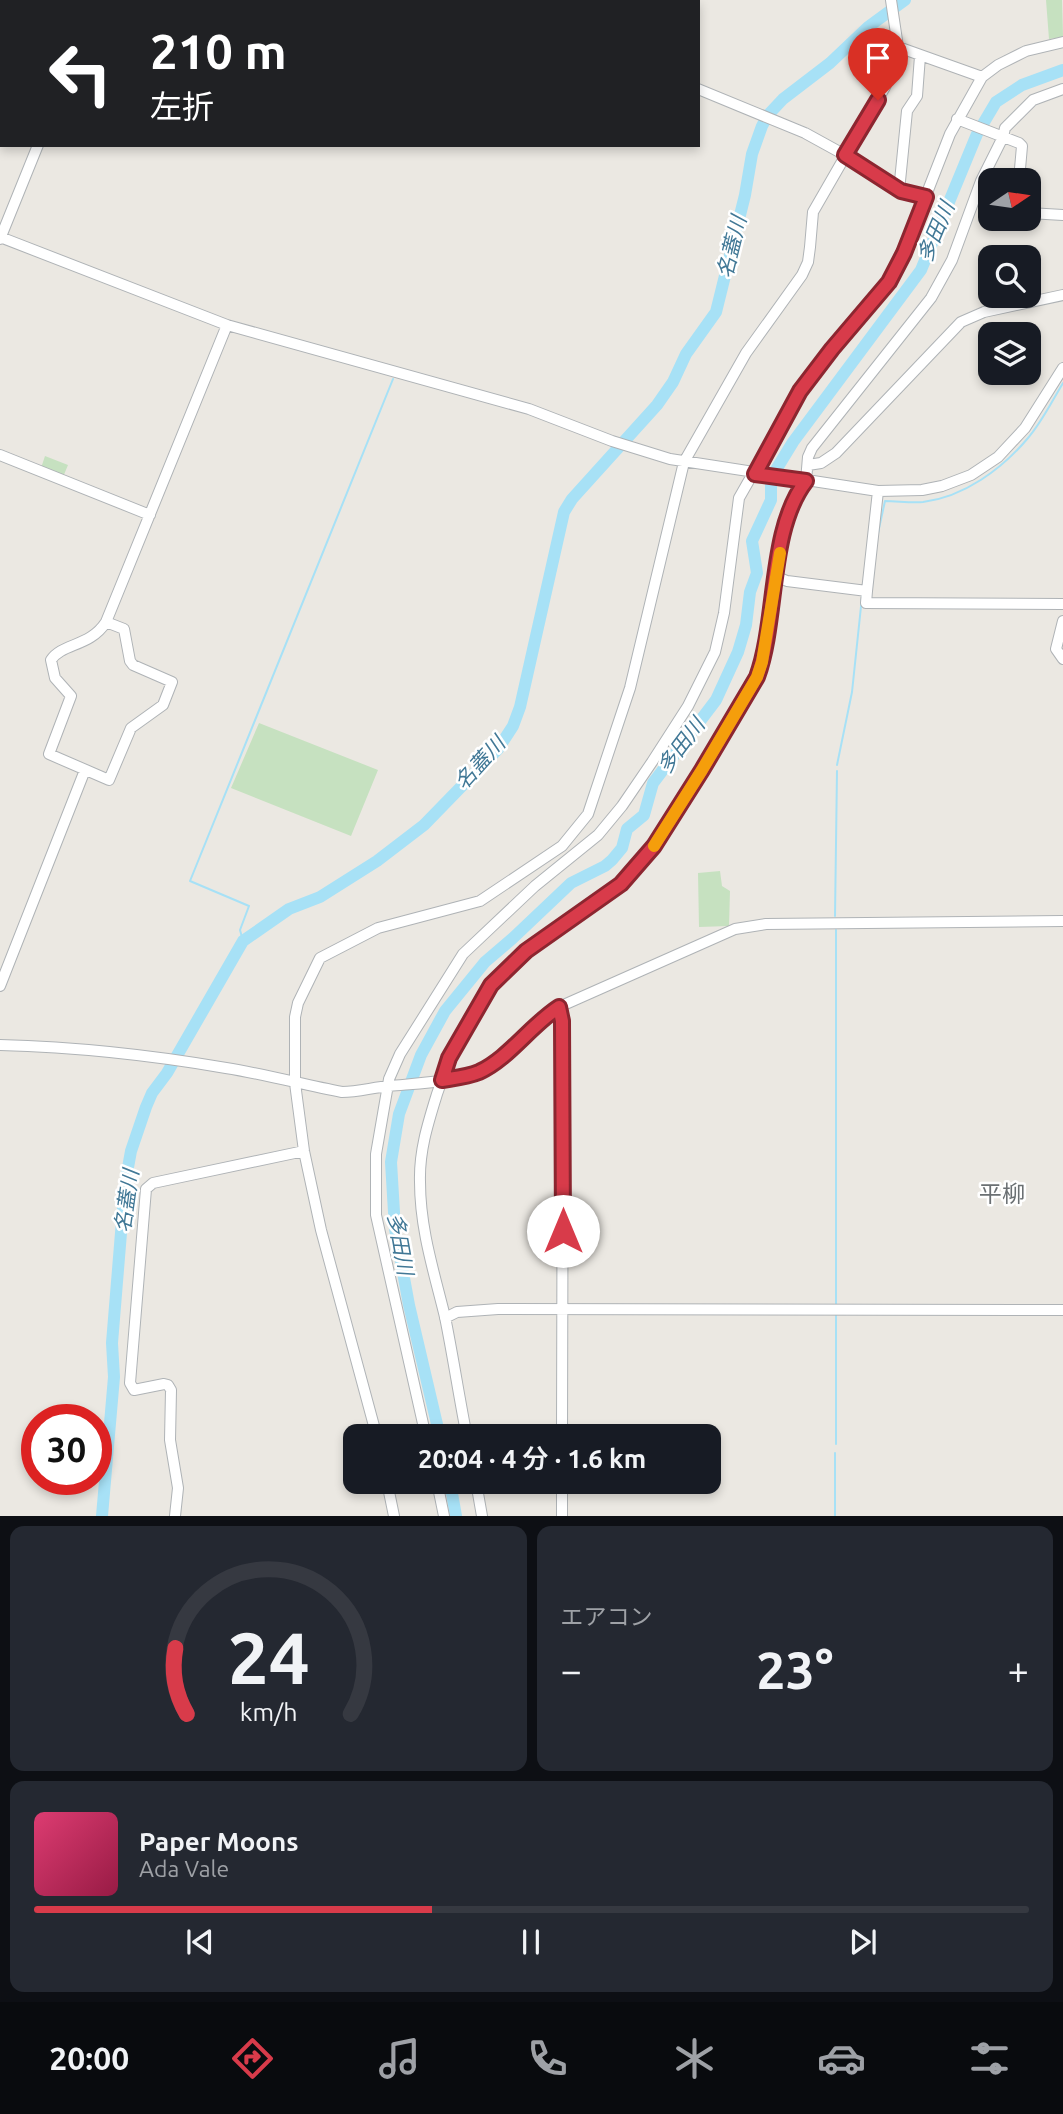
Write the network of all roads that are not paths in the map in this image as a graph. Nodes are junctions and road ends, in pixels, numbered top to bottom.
1 (891, 1) edge
2 (1063, 42) edge
3 (902, 50) junction
4 (920, 57) junction
5 (982, 77) junction
6 (1063, 89) edge
7 (700, 90) edge
8 (959, 120) junction
9 (1002, 136) junction
10 (37, 147) edge
11 (845, 155) junction
12 (1020, 168) edge
13 (897, 187) junction
14 (926, 197) junction
15 (1041, 214) edge
16 (1063, 215) edge
17 (0, 238) edge
18 (1063, 295) edge
19 (227, 325) junction
20 (1063, 368) edge
21 (0, 456) edge
22 (684, 463) junction
23 (808, 465) junction
24 (757, 474) junction
25 (802, 481) junction
26 (878, 491) junction
27 (150, 515) junction
28 (775, 576) junction
29 (867, 591) junction
30 (1063, 604) edge
31 (1063, 621) edge
32 (106, 622) junction
33 (1063, 659) edge
34 (85, 770) junction
35 (1063, 921) edge
36 (0, 986) edge
37 (559, 1007) junction
38 (0, 1045) edge
39 (439, 1080) junction
40 (295, 1083) junction
41 (391, 1086) junction
42 (304, 1151) junction
43 (563, 1310) junction
44 (1063, 1310) edge
45 (445, 1318) junction
46 (373, 1424) edge
47 (423, 1424) edge
48 (465, 1424) edge
49 (562, 1424) edge
50 (389, 1494) edge
51 (439, 1494) edge
52 (478, 1494) edge
53 (562, 1494) edge
54 (175, 1516) edge
55 (394, 1516) edge
56 (444, 1516) edge
57 (482, 1516) edge
58 (562, 1516) edge

1 - 3 street
2 - 5 street
3 - 4 street
3 - 11 street
4 - 5 street
4 - 13 street
5 - 8 street
6 - 9 street
7 - 11 street
8 - 9 street
8 - 14 street
9 - 12 street
9 - 23 street
10 - 17 street
11 - 13 street
11 - 22 street
13 - 14 street
14 - 24 street
15 - 16 street
17 - 19 street
18 - 23 street
19 - 22 street
19 - 27 street
20 - 26 street
21 - 27 street
22 - 24 street
22 - 40 street
23 - 25 street
24 - 25 street
24 - 41 street
25 - 26 street
25 - 28 street
26 - 29 street
27 - 32 street
28 - 29 street
28 - 39 street
29 - 30 street
31 - 33 street
32 - 34 street
32 - 34 street
34 - 36 street
35 - 37 street
37 - 39 street
37 - 43 street
38 - 40 street
39 - 41 street
39 - 45 street
40 - 41 street
40 - 42 street
41 - 47 street
42 - 46 street
42 - 54 street
43 - 44 street
43 - 45 street
43 - 49 street
45 - 48 street
50 - 55 street
51 - 56 street
52 - 57 street
53 - 58 street

